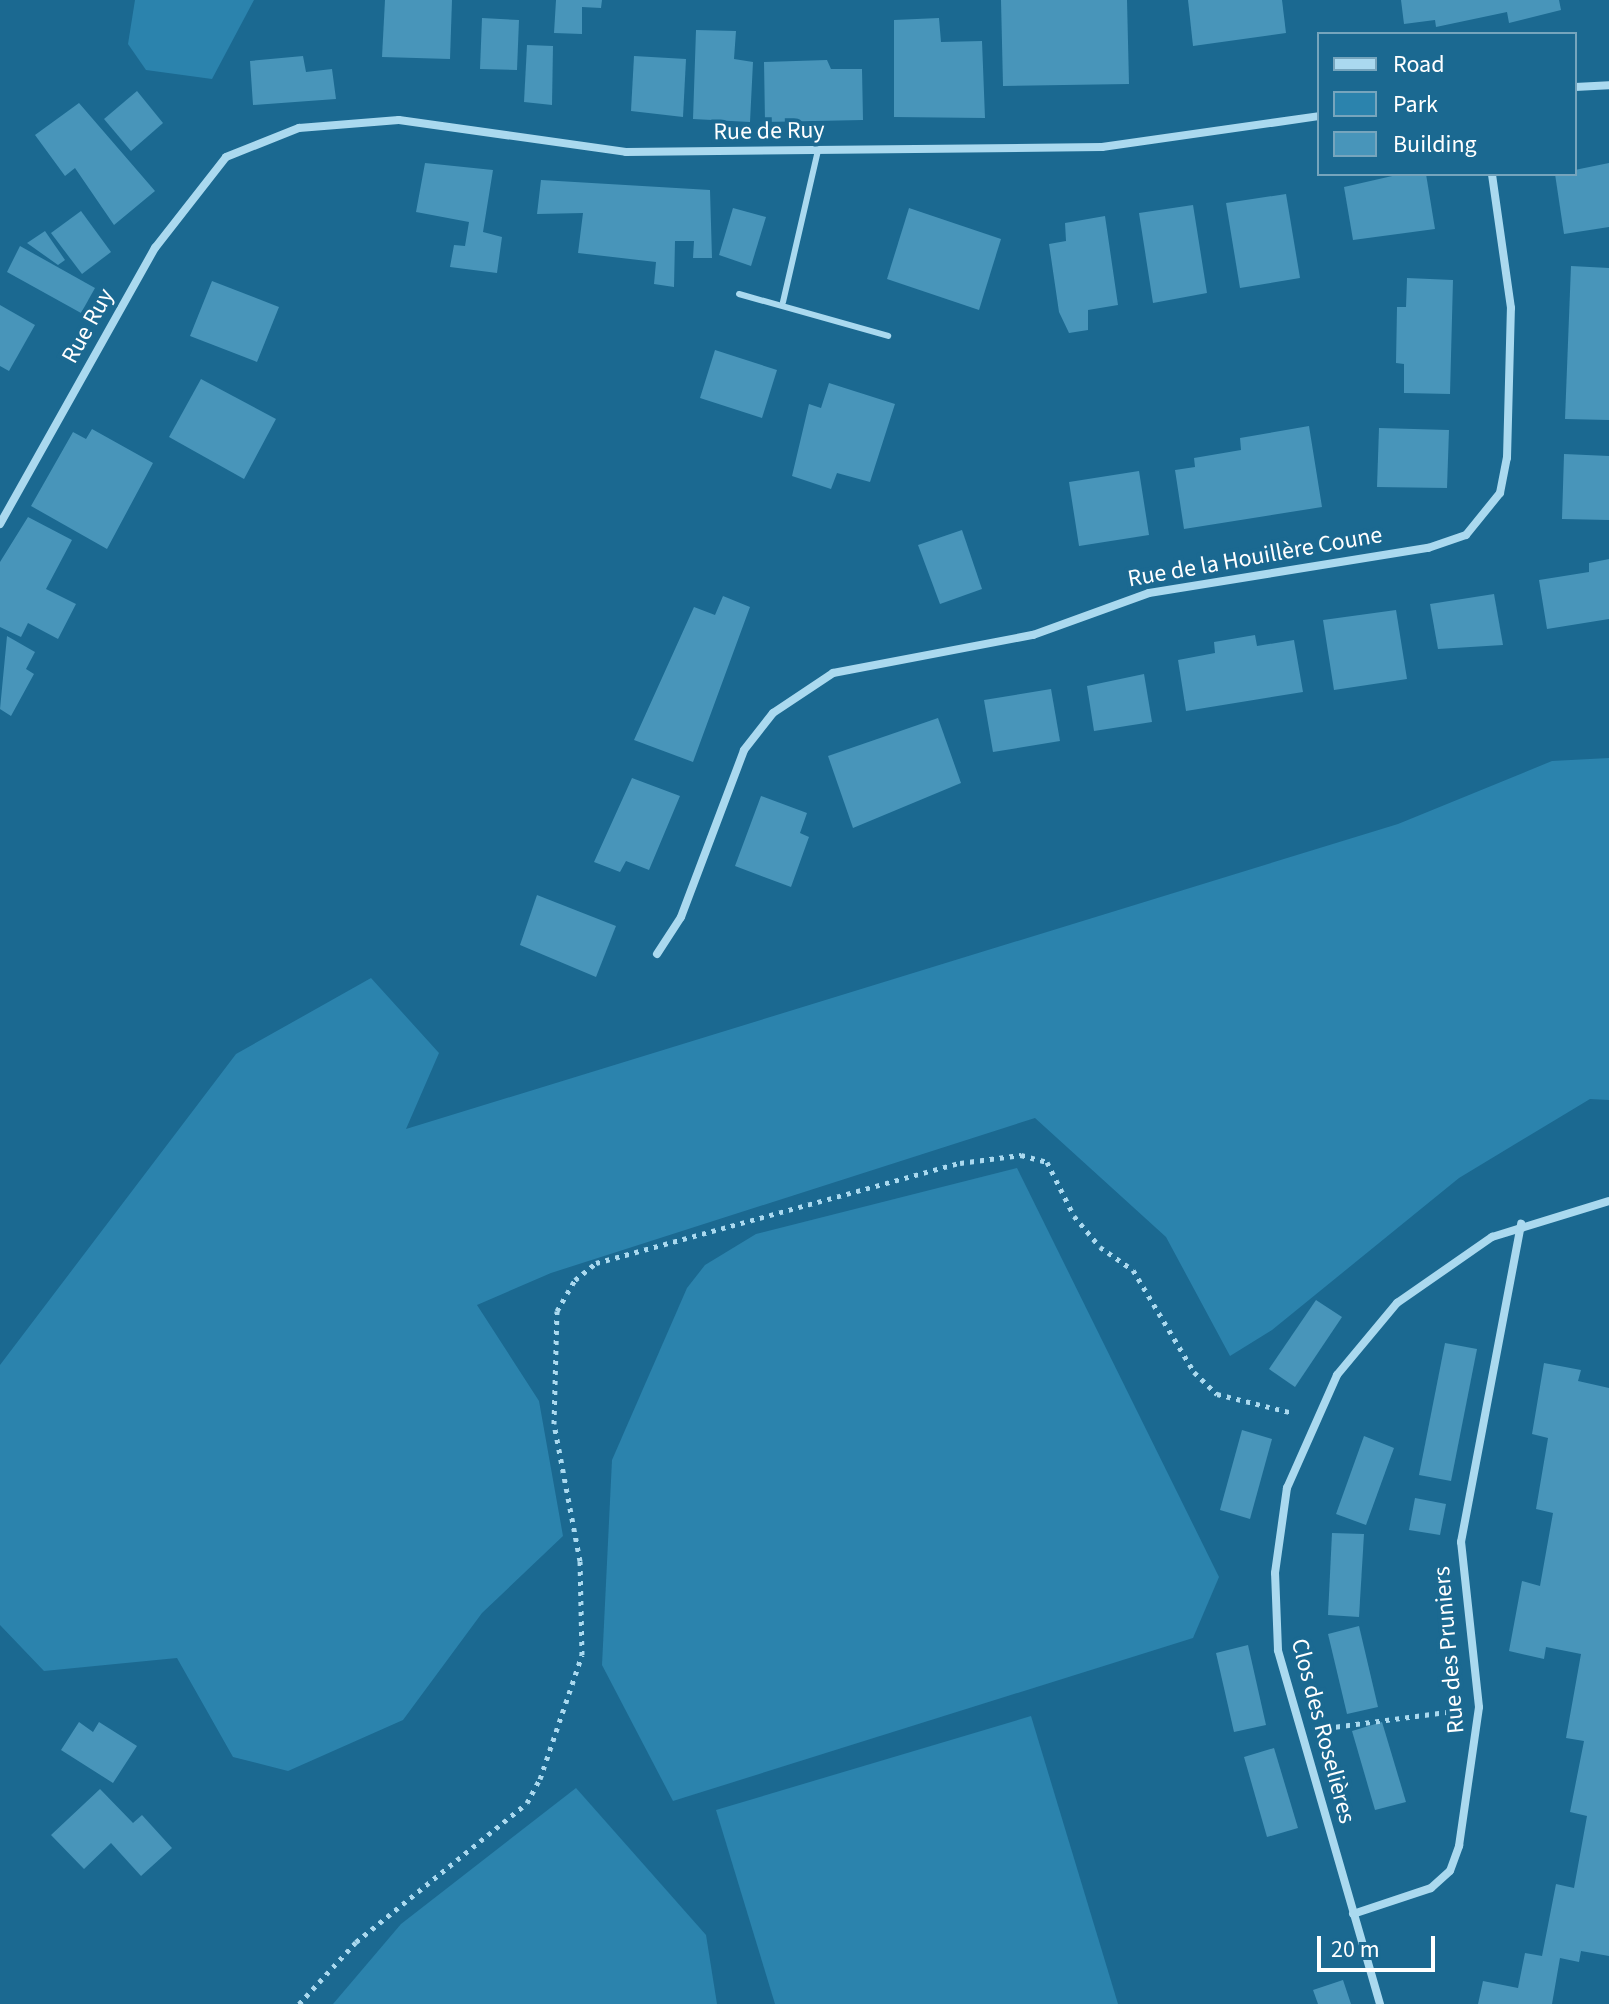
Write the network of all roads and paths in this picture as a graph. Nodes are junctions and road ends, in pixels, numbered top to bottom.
1 (1609, 85) edge
2 (1577, 87) edge
3 (1317, 116) edge
4 (818, 150) junction
5 (226, 157) joint
6 (1492, 176) edge
7 (739, 294) dead end
8 (783, 302) junction
9 (888, 336) dead end
10 (0, 524) edge
11 (657, 954) dead end
12 (1609, 1201) edge
13 (1521, 1224) junction
14 (1314, 1417) junction
15 (1447, 1711) dead end
16 (1299, 1734) junction
17 (1353, 1914) junction
18 (299, 2004) edge
19 (1380, 2004) edge

1 - 2 street
3 - 4 street, Rue de Ruy
4 - 5 street, Rue de Ruy
4 - 8 lane
5 - 10 street, Rue Ruy
6 - 11 street, Rue de la Houillère Coune
7 - 8 lane
8 - 9 lane
12 - 13 street, Clos des Roselières
13 - 14 street, Clos des Roselières
13 - 17 street, Rue des Pruniers
14 - 16 street, Clos des Roselières
14 - 18 path
15 - 16 path
16 - 17 street, Clos des Roselières
17 - 19 street, Clos des Roselières

